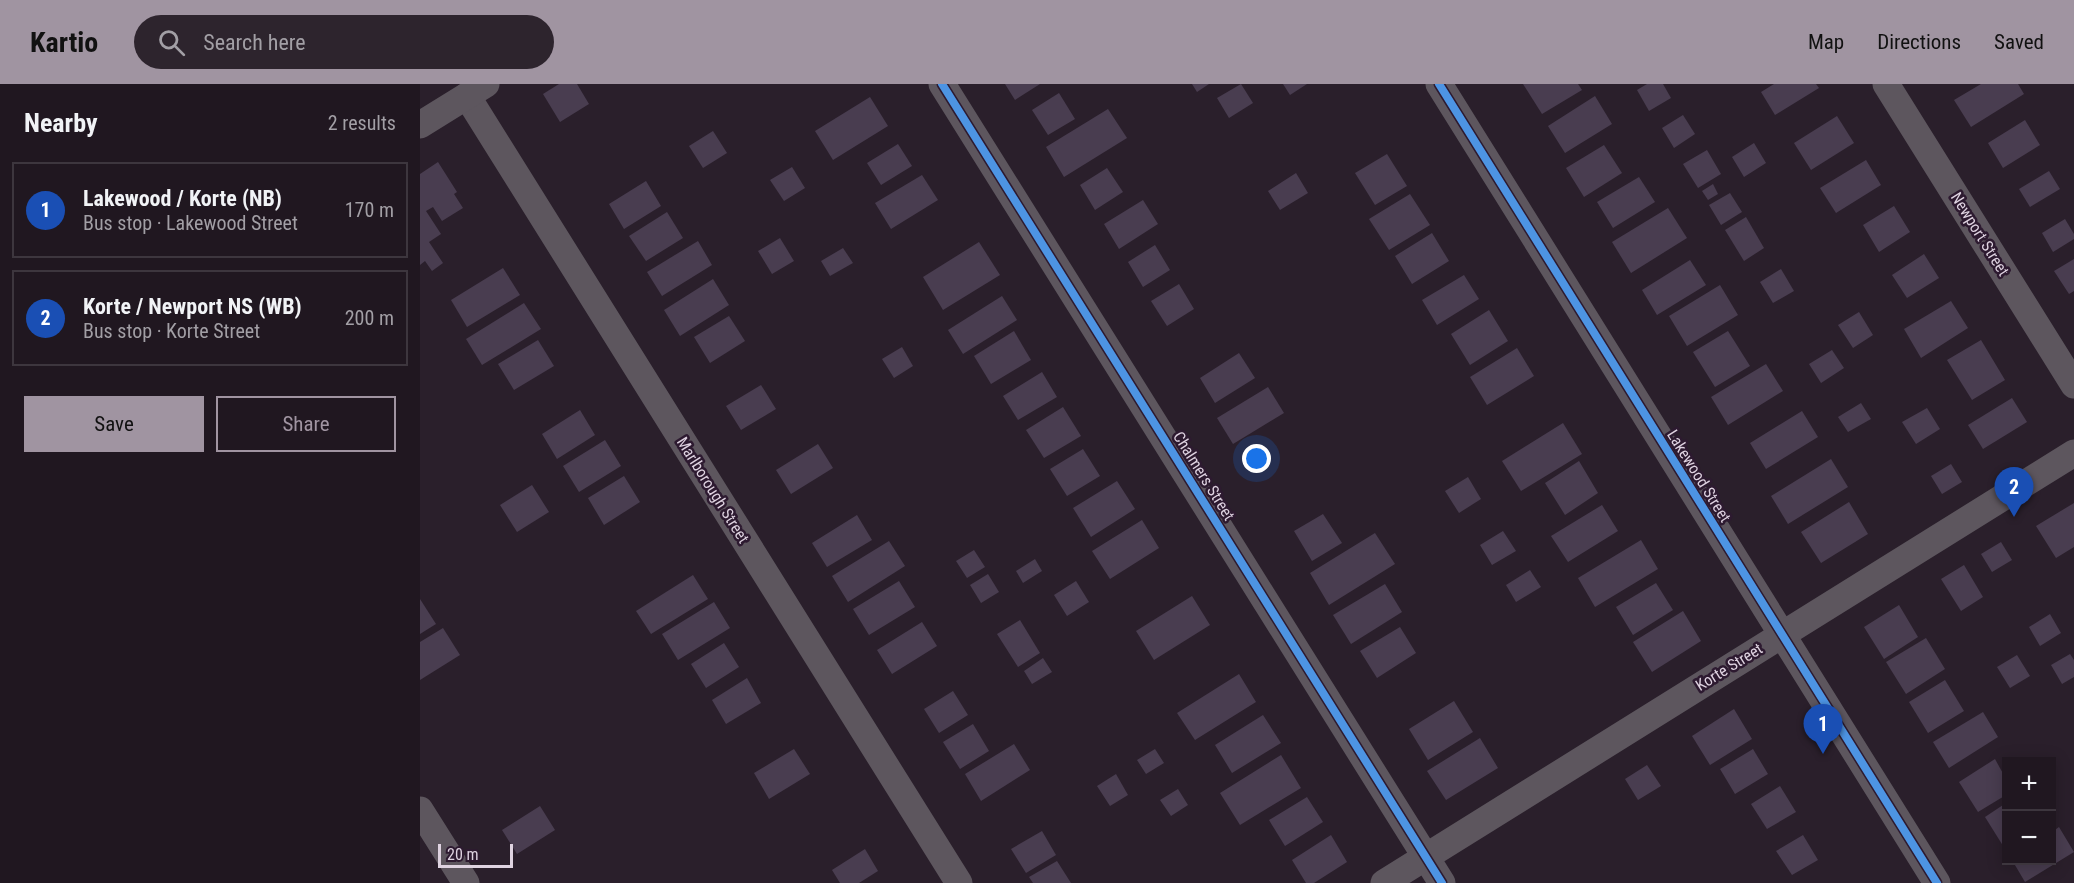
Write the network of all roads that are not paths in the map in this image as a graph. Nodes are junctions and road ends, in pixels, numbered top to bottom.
1 (942, 84) edge
2 (1439, 84) edge
3 (1886, 84) edge
4 (477, 90) edge
5 (420, 125) edge
6 (2074, 385) edge
7 (2074, 453) edge
8 (1782, 634) junction
9 (420, 810) edge
10 (1426, 857) junction
11 (466, 883) edge
12 (959, 883) edge
13 (1384, 883) edge
14 (1442, 883) edge
15 (1937, 883) edge

1 - 10 street, Chalmers Street
2 - 8 street, Lakewood Street
3 - 6 street, Newport Street
4 - 5 street
4 - 12 street, Marlborough Street
7 - 8 street, Korte Street
8 - 10 street, Korte Street
8 - 15 street, Lakewood Street
9 - 11 street
10 - 13 street, Korte Street
10 - 14 street, Chalmers Street

